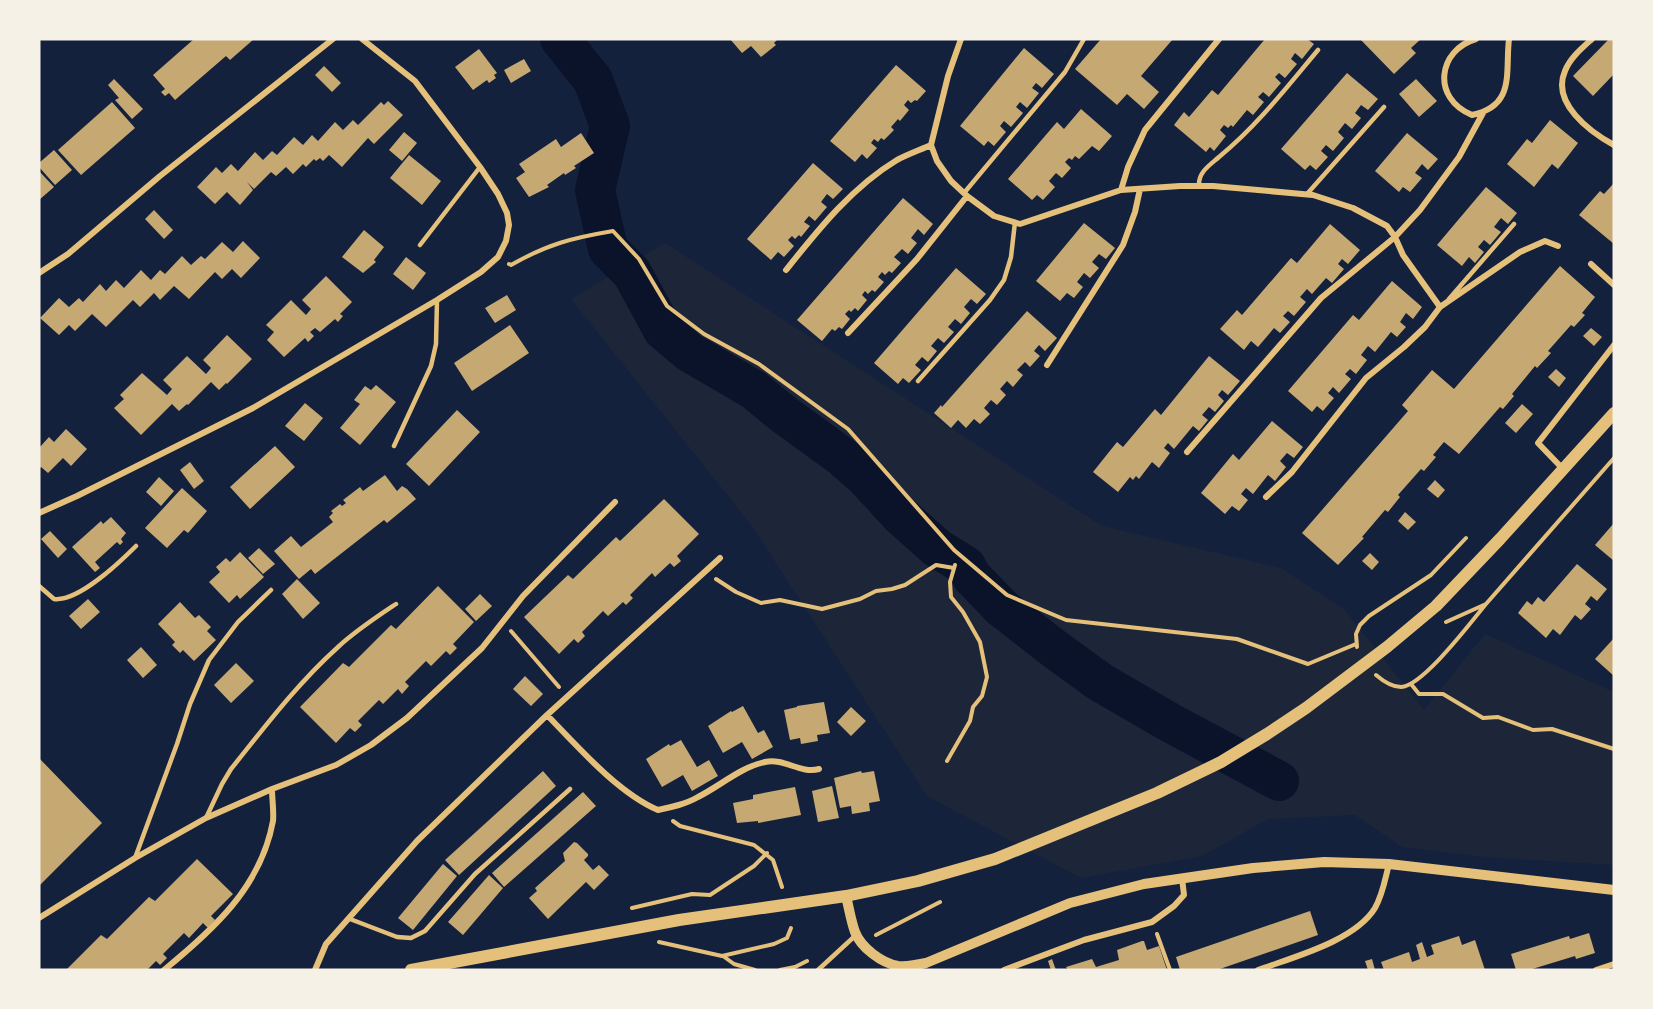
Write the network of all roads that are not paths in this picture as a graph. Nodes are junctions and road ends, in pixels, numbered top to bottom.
1 (333, 39) edge
2 (362, 39) edge
3 (961, 39) edge
4 (1084, 39) edge
5 (1219, 39) edge
6 (1476, 39) edge
7 (1509, 39) edge
8 (1592, 39) edge
9 (1318, 50) dead end
10 (1384, 107) dead end
11 (1483, 113) junction
12 (931, 145) junction
13 (1614, 145) edge
14 (480, 167) junction
15 (1199, 186) junction
16 (1140, 189) junction
17 (1121, 190) junction
18 (966, 194) junction
19 (1307, 194) junction
20 (1015, 222) junction
21 (1514, 224) dead end
22 (1395, 237) junction
23 (420, 245) dead end
24 (1558, 246) dead end
25 (1591, 264) dead end
26 (786, 270) dead end
27 (39, 273) edge
28 (1614, 285) edge
29 (437, 300) junction
30 (1443, 305) junction
31 (848, 333) dead end
32 (1614, 345) edge
33 (1047, 365) dead end
34 (918, 381) dead end
35 (1614, 413) edge
36 (394, 446) dead end
37 (1187, 452) dead end
38 (1563, 469) junction
39 (1266, 497) dead end
40 (615, 502) dead end
41 (39, 513) edge
42 (136, 546) dead end
43 (720, 558) dead end
44 (39, 586) edge
45 (271, 590) dead end
46 (396, 604) dead end
47 (547, 715) junction
48 (819, 769) dead end
49 (272, 789) junction
50 (570, 789) dead end
51 (206, 818) junction
52 (135, 858) junction
53 (1389, 864) junction
54 (1182, 878) junction
55 (1614, 890) edge
56 (846, 896) junction
57 (39, 918) edge
58 (350, 920) junction
59 (856, 935) junction
60 (1614, 964) edge
61 (164, 970) edge
62 (315, 970) edge
63 (411, 970) edge
64 (818, 970) edge
65 (1004, 970) edge
66 (1258, 970) edge
67 (1596, 970) edge

1 - 27 street
2 - 14 street
3 - 12 street
4 - 18 lane
5 - 17 street
6 - 11 street
7 - 11 street
8 - 13 street
9 - 15 lane
10 - 19 lane
11 - 22 street
12 - 18 street
12 - 26 street
14 - 23 lane
14 - 29 street
15 - 16 street
15 - 19 street
16 - 17 street
16 - 33 street
17 - 20 street
18 - 20 street
18 - 31 street
19 - 22 street
20 - 34 lane
21 - 30 lane
22 - 30 street
22 - 37 street
24 - 30 street
25 - 28 street
29 - 36 lane
29 - 41 street
30 - 39 street
32 - 38 street
35 - 38 main road
38 - 56 main road
40 - 49 street
42 - 44 lane
43 - 47 street
45 - 52 lane
46 - 51 lane
47 - 48 street
47 - 58 street
49 - 51 street
49 - 61 street
50 - 58 lane
51 - 52 street
52 - 57 street
53 - 54 street
53 - 55 street
53 - 66 street
54 - 59 street
54 - 65 street
56 - 59 street
56 - 63 main road
58 - 62 street
59 - 64 lane
60 - 67 street

